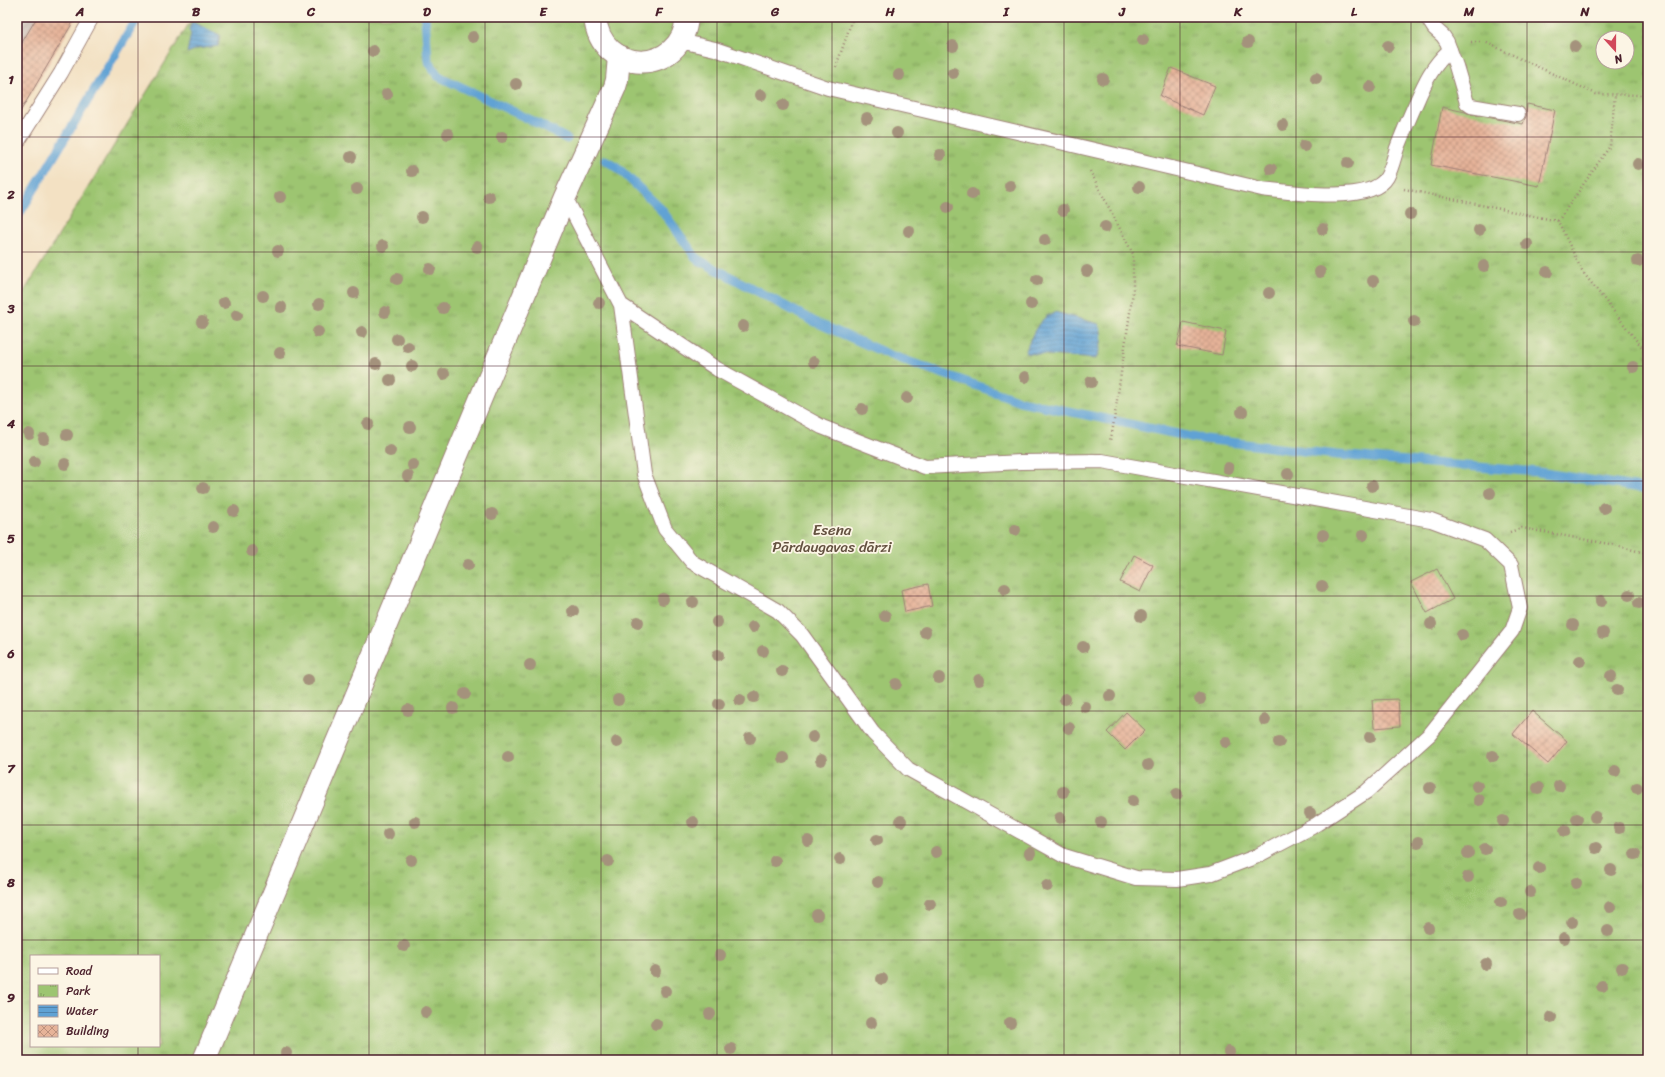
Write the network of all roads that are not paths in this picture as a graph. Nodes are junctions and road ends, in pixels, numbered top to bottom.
1 (92, 17) edge
2 (595, 17) edge
3 (1427, 17) edge
4 (684, 28) edge
5 (1448, 46) junction
6 (715, 49) junction
7 (627, 59) junction
8 (1518, 114) dead end
9 (17, 143) edge
10 (565, 197) junction
11 (621, 305) junction
12 (204, 1060) edge

1 - 9 lane
2 - 7 street
3 - 5 lane
4 - 6 lane
4 - 6 lane
4 - 7 street
5 - 6 lane
5 - 8 lane
7 - 10 street
10 - 11 lane
10 - 12 street
11 - 11 lane

